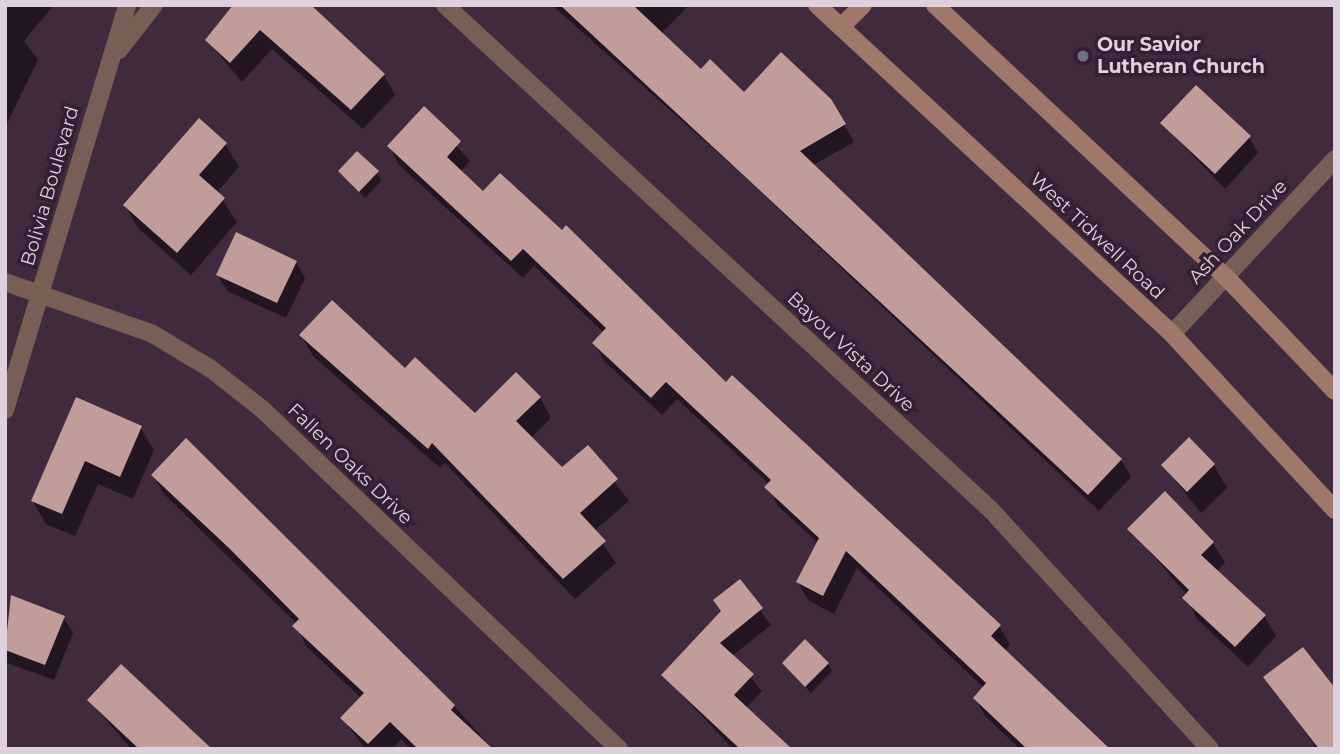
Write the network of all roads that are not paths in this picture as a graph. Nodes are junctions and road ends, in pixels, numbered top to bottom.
1 (127, 5) edge
2 (154, 5) edge
3 (444, 5) edge
4 (817, 5) edge
5 (863, 5) edge
6 (935, 5) edge
7 (841, 27) junction
8 (115, 55) junction
9 (1335, 159) edge
10 (1226, 276) junction
11 (5, 282) edge
12 (41, 292) junction
13 (1172, 334) junction
14 (1335, 391) edge
15 (5, 410) edge
16 (1335, 510) edge
17 (619, 749) edge
18 (1210, 749) edge

1 - 8 street, Bolivia Boulevard
2 - 8 street, Bolivia Boulevard
3 - 18 street, Bayou Vista Drive
4 - 7 main road, West Tidwell Road
5 - 7 main road
6 - 10 main road
7 - 13 main road, West Tidwell Road
8 - 12 street, Bolivia Boulevard
9 - 10 street, Ash Oak Drive
10 - 13 street, Ash Oak Drive
10 - 14 main road
11 - 12 street, Fallen Oaks Drive
12 - 15 street, Bolivia Boulevard
12 - 17 street, Fallen Oaks Drive
13 - 16 main road, West Tidwell Road

